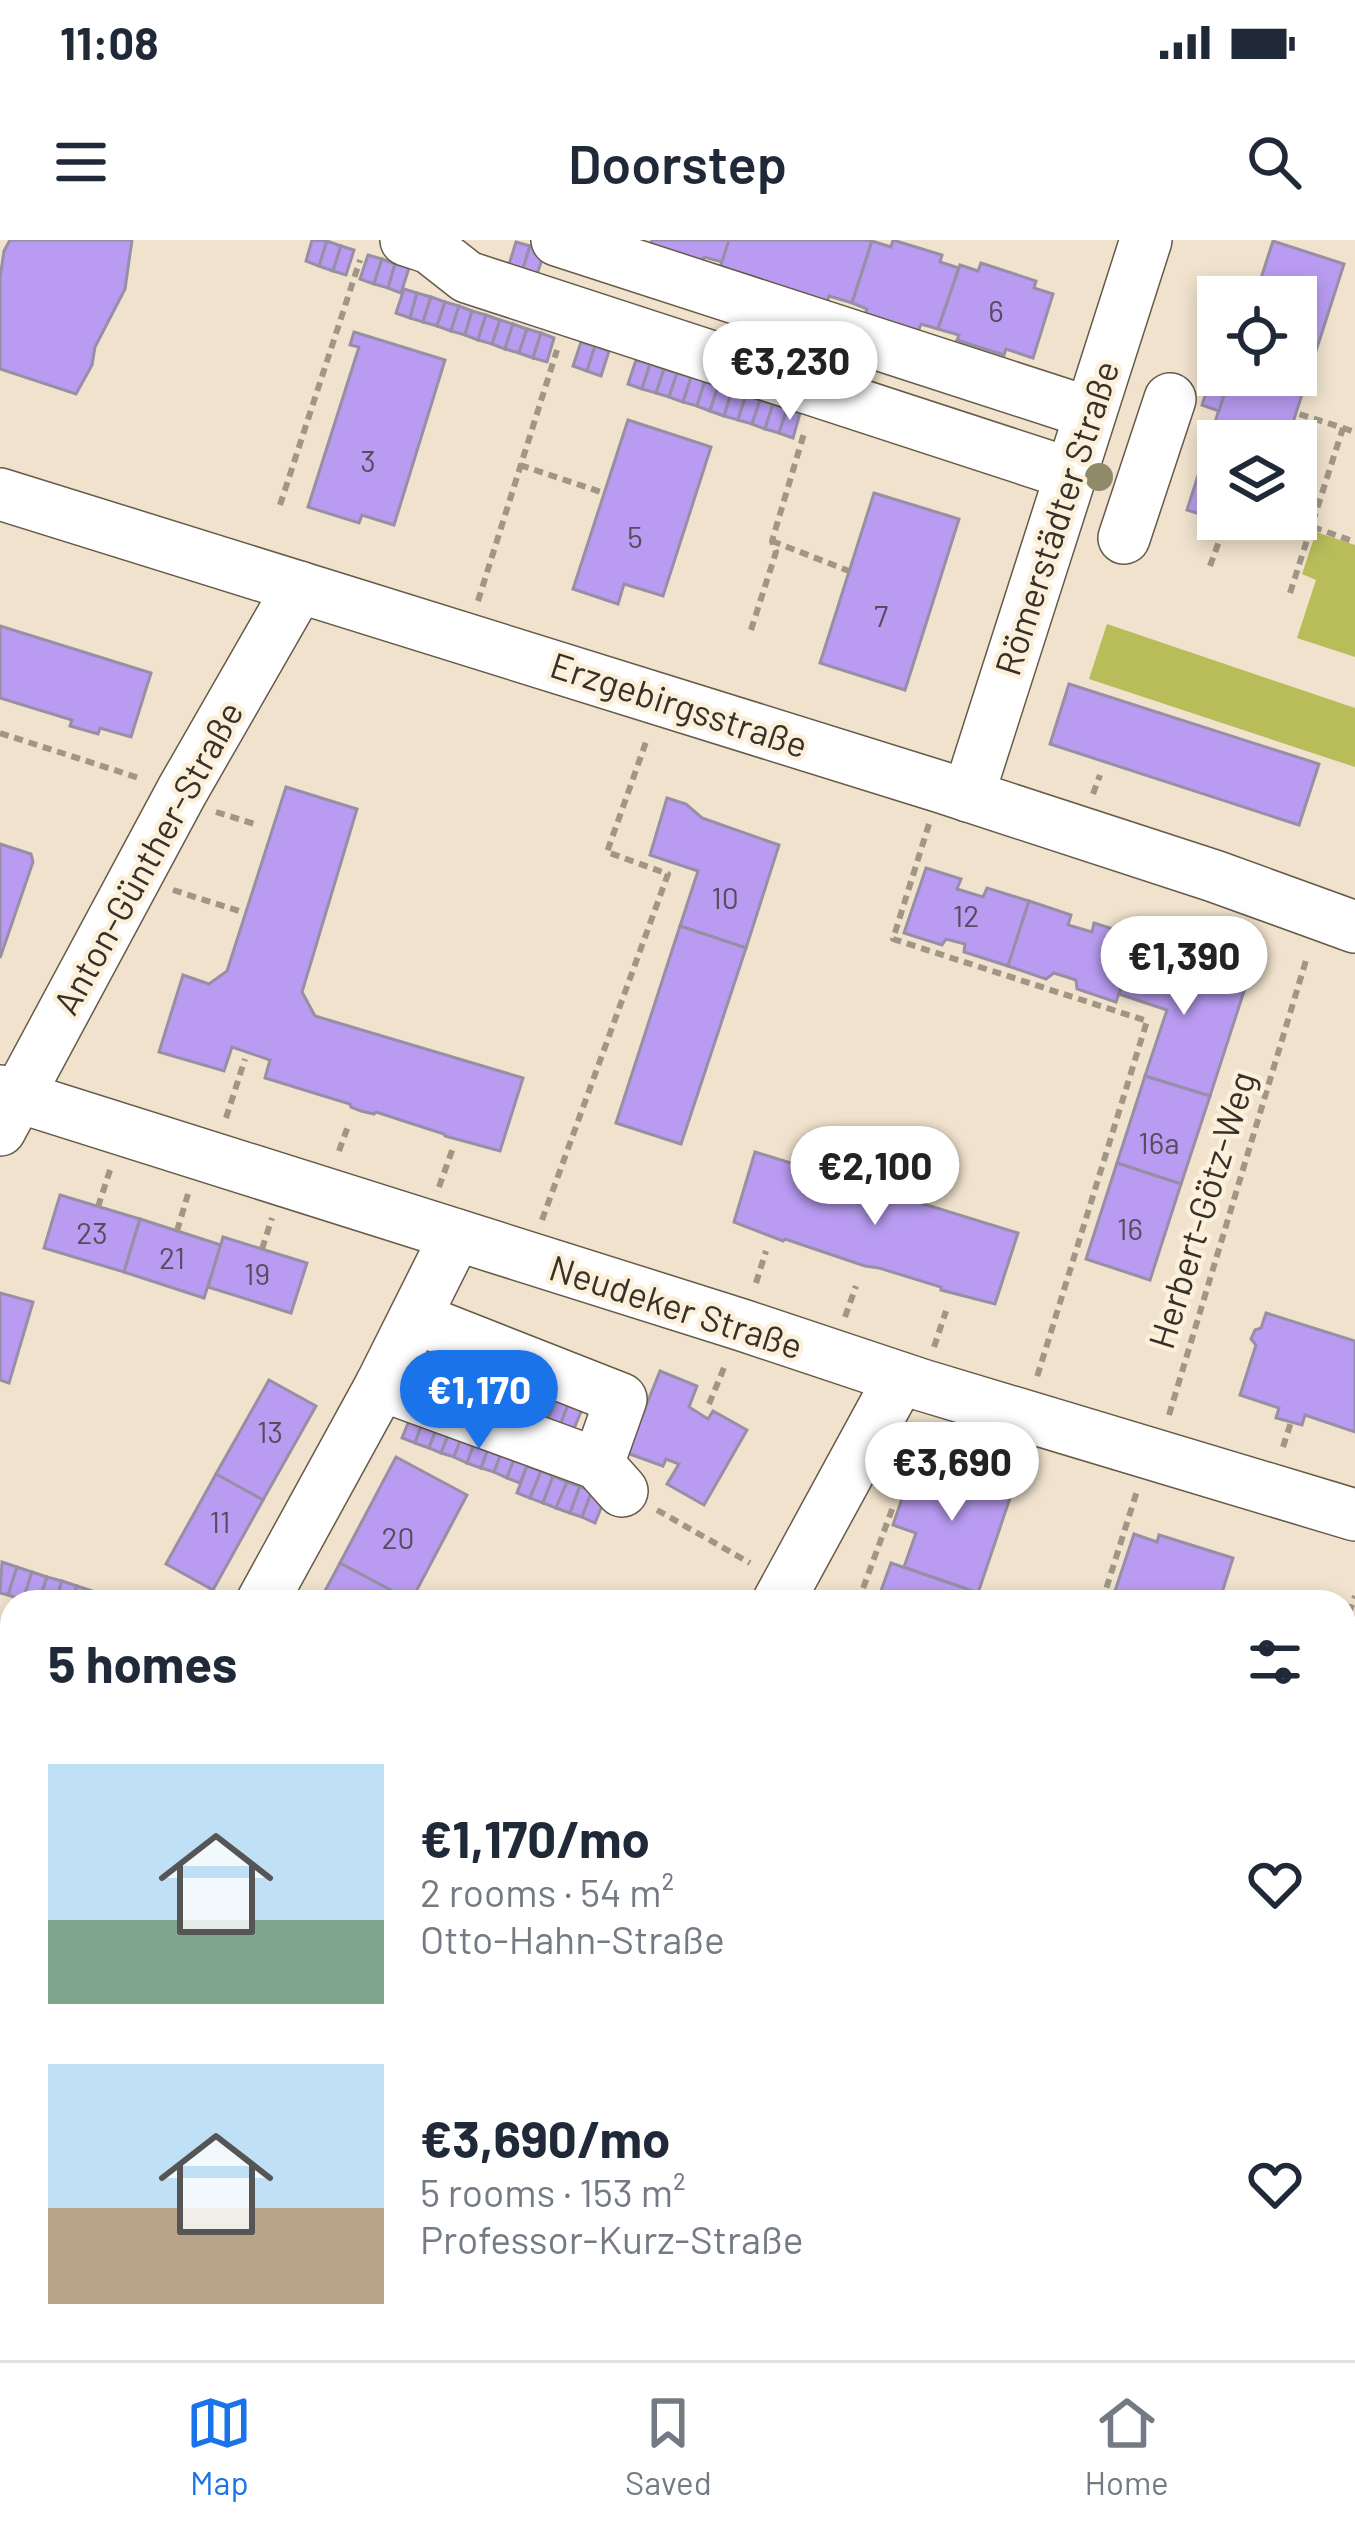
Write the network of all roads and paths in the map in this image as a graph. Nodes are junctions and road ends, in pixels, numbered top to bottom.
1 (556, 240) edge
2 (1146, 240) edge
3 (383, 250) edge
4 (474, 259) edge
5 (552, 366) dead end
6 (1170, 399) dead end
7 (1296, 412) dead end
8 (1090, 413) junction
9 (1343, 428) junction
10 (1355, 432) edge
11 (803, 434) dead end
12 (520, 464) junction
13 (1071, 474) junction
14 (604, 493) dead end
15 (0, 494) edge
16 (280, 505) dead end
17 (1317, 514) edge
18 (1317, 528) edge
19 (1124, 538) dead end
20 (1219, 540) edge
21 (1309, 540) edge
22 (772, 542) junction
23 (1355, 542) edge
24 (1210, 566) dead end
25 (849, 571) dead end
26 (299, 586) junction
27 (1291, 593) dead end
28 (751, 630) dead end
29 (467, 638) junction
30 (659, 698) junction
31 (0, 733) edge
32 (138, 778) dead end
33 (955, 792) junction
34 (136, 878) junction
35 (239, 910) dead end
36 (1338, 920) edge
37 (245, 1058) dead end
38 (6, 1106) edge
39 (214, 1159) junction
40 (456, 1235) junction
41 (528, 1259) junction
42 (415, 1318) junction
43 (900, 1378) junction
44 (381, 1384) junction
45 (1025, 1415) junction
46 (1153, 1453) junction
47 (610, 1477) junction
48 (893, 1504) dead end
49 (1355, 1515) edge
50 (269, 1590) edge
51 (779, 1590) edge
52 (785, 1590) edge
53 (862, 1590) edge
54 (1106, 1590) edge

1 - 8 street
2 - 8 street, Römerstädter Straße
3 - 4 street
3 - 16 path
4 - 13 street
5 - 12 path
6 - 19 street
7 - 9 path
8 - 13 street, Römerstädter Straße
9 - 10 path
9 - 17 path
11 - 22 path
12 - 14 path
12 - 29 path
13 - 33 street, Römerstädter Straße
15 - 26 street, Erzgebirgsstraße
18 - 23 path
20 - 24 path
21 - 27 path
22 - 25 path
22 - 28 path
26 - 29 street, Erzgebirgsstraße
26 - 34 street, Anton-Günther-Straße
29 - 30 street, Erzgebirgsstraße
30 - 33 street, Erzgebirgsstraße
30 - 41 path
31 - 32 path
33 - 36 street, Erzgebirgsstraße
33 - 45 path
34 - 35 path
34 - 38 street, Anton-Günther-Straße
36 - 46 path, Herbert-Götz-Weg
37 - 39 path
38 - 39 street, Neudeker Straße
39 - 40 street, Neudeker Straße
40 - 41 street, Neudeker Straße
40 - 42 street
41 - 43 street, Neudeker Straße
42 - 44 street
42 - 47 street
43 - 45 street, Neudeker Straße
43 - 52 street
44 - 47 street
44 - 50 street
45 - 46 street, Neudeker Straße
46 - 49 street, Neudeker Straße
46 - 54 path, Herbert-Götz-Weg
47 - 51 path
48 - 53 path

